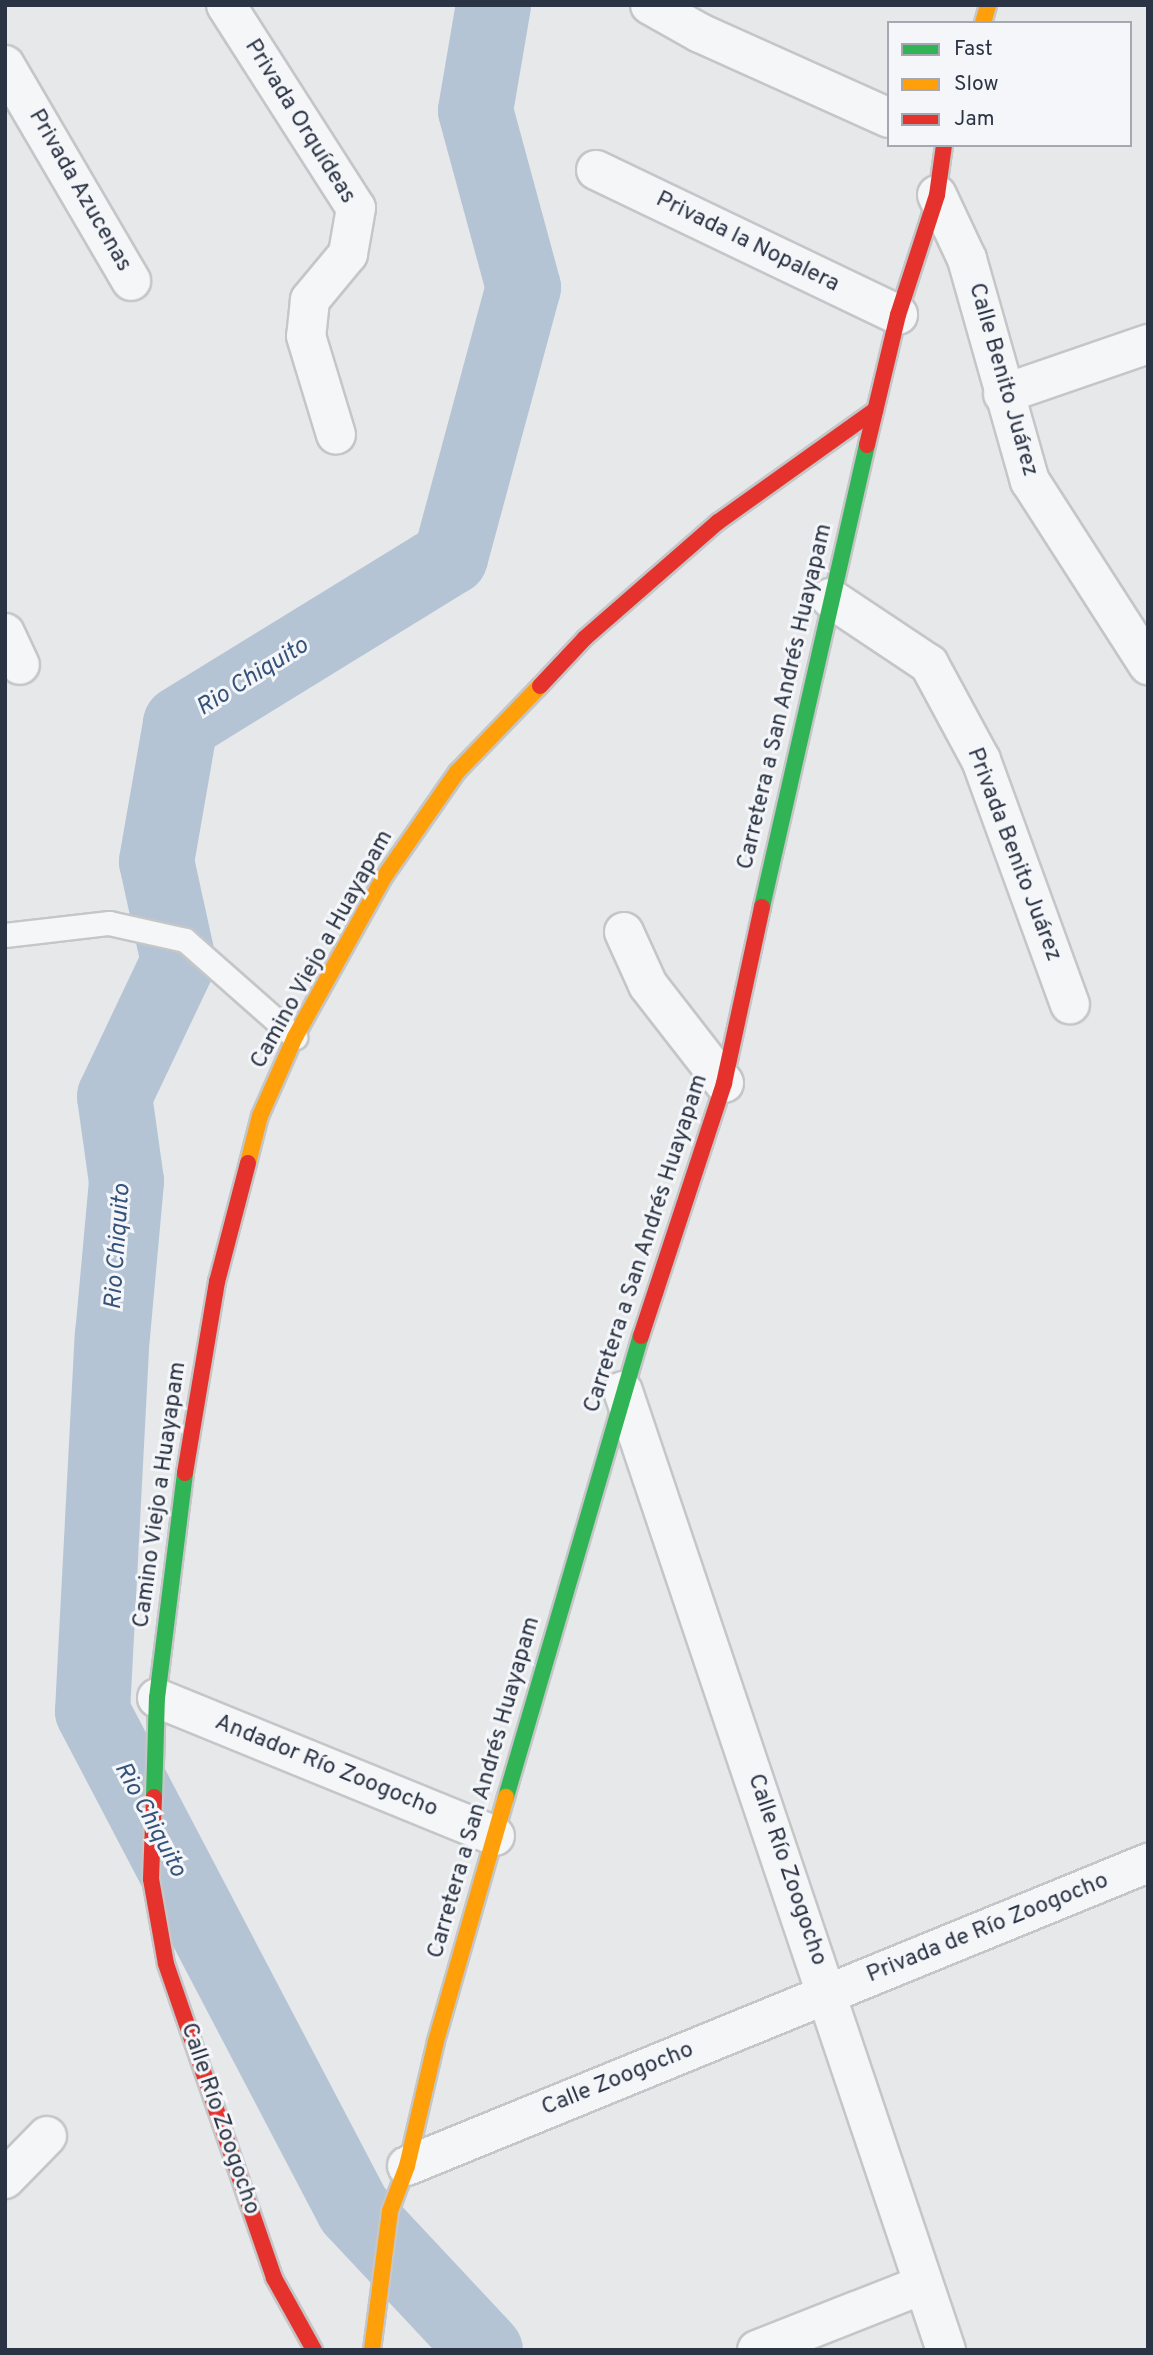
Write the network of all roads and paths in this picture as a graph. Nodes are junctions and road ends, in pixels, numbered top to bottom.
1 (226, 5) edge
2 (650, 5) edge
3 (5, 65) edge
4 (887, 117) edge
5 (944, 147) edge
6 (596, 170) dead end
7 (937, 195) junction
8 (131, 281) dead end
9 (898, 315) junction
10 (1148, 344) edge
11 (1003, 394) junction
12 (874, 410) junction
13 (336, 435) dead end
14 (830, 598) junction
15 (1148, 665) edge
16 (624, 932) dead end
17 (5, 935) edge
18 (1070, 1004) dead end
19 (295, 1037) junction
20 (724, 1083) junction
21 (622, 1391) junction
22 (158, 1698) junction
23 (495, 1836) junction
24 (1148, 1863) edge
25 (151, 1879) joint
26 (829, 1995) junction
27 (47, 2136) dead end
28 (407, 2166) junction
29 (5, 2179) edge
30 (922, 2285) junction
31 (314, 2350) edge
32 (372, 2350) edge
33 (757, 2350) edge
34 (946, 2350) edge

1 - 13 street, Privada Orquídeas
2 - 4 street
3 - 8 street, Privada Azucenas
5 - 7 main road, Carretera a San Andrés Huayapam
6 - 9 street, Privada la Nopalera
7 - 9 main road, Carretera a San Andrés Huayapam
7 - 11 street, Calle Benito Juárez
9 - 12 main road, Carretera a San Andrés Huayapam
10 - 11 street
11 - 15 street, Calle Benito Juárez
12 - 14 main road, Carretera a San Andrés Huayapam
12 - 19 main road, Camino Viejo a Huayapam
14 - 18 street, Privada Benito Juárez
14 - 20 main road, Carretera a San Andrés Huayapam
16 - 20 street
17 - 19 lane
19 - 22 main road, Camino Viejo a Huayapam
20 - 21 main road, Carretera a San Andrés Huayapam
21 - 23 main road, Carretera a San Andrés Huayapam
21 - 26 street, Calle Río Zoogocho
22 - 23 street, Andador Río Zoogocho
22 - 25 main road, Camino Viejo a Huayapam
23 - 28 main road, Carretera a San Andrés Huayapam
24 - 26 street, Privada de Río Zoogocho
25 - 31 main road, Calle Río Zoogocho
26 - 28 street, Calle Zoogocho
26 - 30 street, Calle Río Zoogocho
27 - 29 street
28 - 32 main road, Carretera a San Andrés Huayapam
30 - 33 street
30 - 34 street, Calle Río Zoogocho

